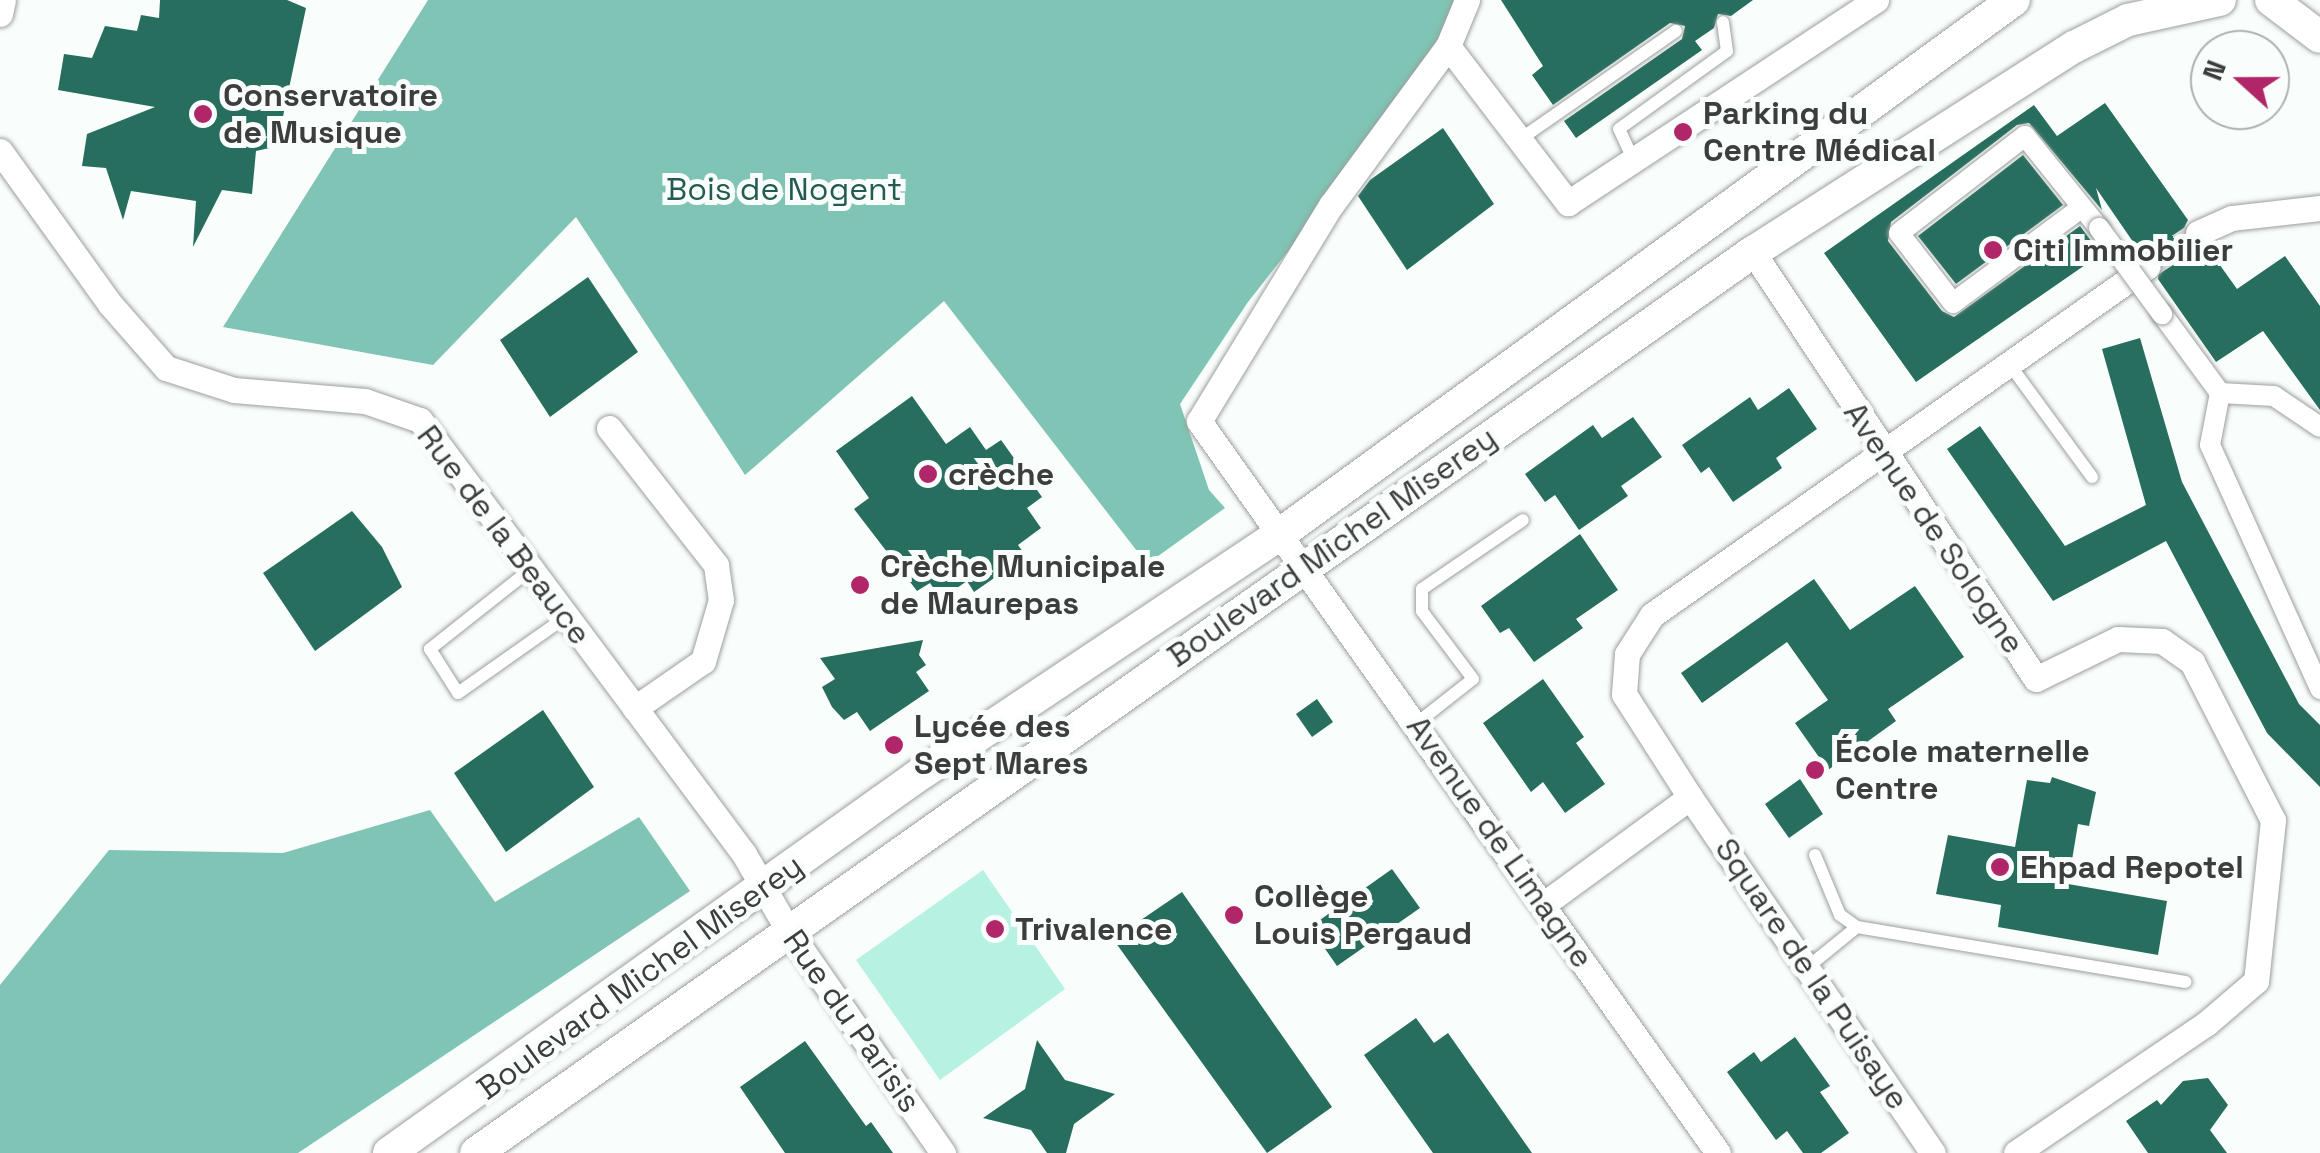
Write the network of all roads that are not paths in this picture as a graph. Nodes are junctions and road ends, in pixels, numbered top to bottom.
1 (3, 0) edge
2 (1467, 0) edge
3 (1876, 0) edge
4 (2014, 0) edge
5 (2220, 0) edge
6 (2270, 0) edge
7 (0, 14) edge
8 (1723, 22) dead end
9 (1676, 31) dead end
10 (2320, 37) edge
11 (1448, 46) junction
12 (1519, 140) junction
13 (0, 151) edge
14 (1634, 161) junction
15 (2081, 208) junction
16 (2320, 208) edge
17 (2198, 233) tunnel mouth
18 (1754, 252) junction
19 (2148, 266) tunnel mouth
20 (2010, 366) junction
21 (2220, 393) junction
22 (2320, 427) edge
23 (609, 428) dead end
24 (1884, 452) junction
25 (2092, 477) dead end
26 (1524, 520) dead end
27 (1283, 532) junction
28 (1306, 565) junction
29 (532, 569) junction
30 (567, 616) junction
31 (2320, 689) edge
32 (635, 708) junction
33 (1416, 722) junction
34 (1690, 797) junction
35 (1814, 855) dead end
36 (764, 886) junction
37 (1544, 904) junction
38 (1857, 927) junction
39 (788, 930) junction
40 (1809, 966) junction
41 (2184, 982) dead end
42 (389, 1153) edge
43 (476, 1153) edge
44 (943, 1153) edge
45 (1718, 1153) edge
46 (1933, 1153) edge
47 (2016, 1153) edge

1 - 7 street
2 - 11 street
3 - 14 street
4 - 27 street, Boulevard Michel Miserey
5 - 18 street, Boulevard Michel Miserey
6 - 10 street
8 - 14 lane
9 - 12 lane
11 - 12 street
11 - 27 street, Avenue de Limagne
12 - 14 street
13 - 29 street, Rue de la Beauce
15 - 15 street
15 - 21 street, bridge
16 - 17 street
18 - 24 street, Avenue de Sologne
18 - 28 street, Boulevard Michel Miserey
19 - 20 street, Square de la Puisaye
20 - 24 street, Square de la Puisaye
20 - 25 lane
21 - 22 street
21 - 31 street
23 - 32 street
24 - 34 street, Square de la Puisaye
24 - 47 street, Avenue de Sologne
26 - 33 lane
27 - 28 street, Avenue de Limagne
27 - 36 street, Boulevard Michel Miserey
28 - 33 street, Avenue de Limagne
28 - 39 street, Boulevard Michel Miserey
29 - 30 street, Rue de la Beauce
29 - 30 lane
30 - 32 street, Rue de la Beauce
32 - 36 street, Rue de la Beauce
33 - 37 street, Avenue de Limagne
34 - 37 street
34 - 40 street, Square de la Puisaye
35 - 38 lane
36 - 39 street, Rue du Parisis
36 - 42 street, Boulevard Michel Miserey
37 - 45 street, Avenue de Limagne
38 - 40 lane
38 - 41 lane
39 - 43 street, Boulevard Michel Miserey
39 - 44 street, Rue du Parisis
40 - 46 street, Square de la Puisaye

